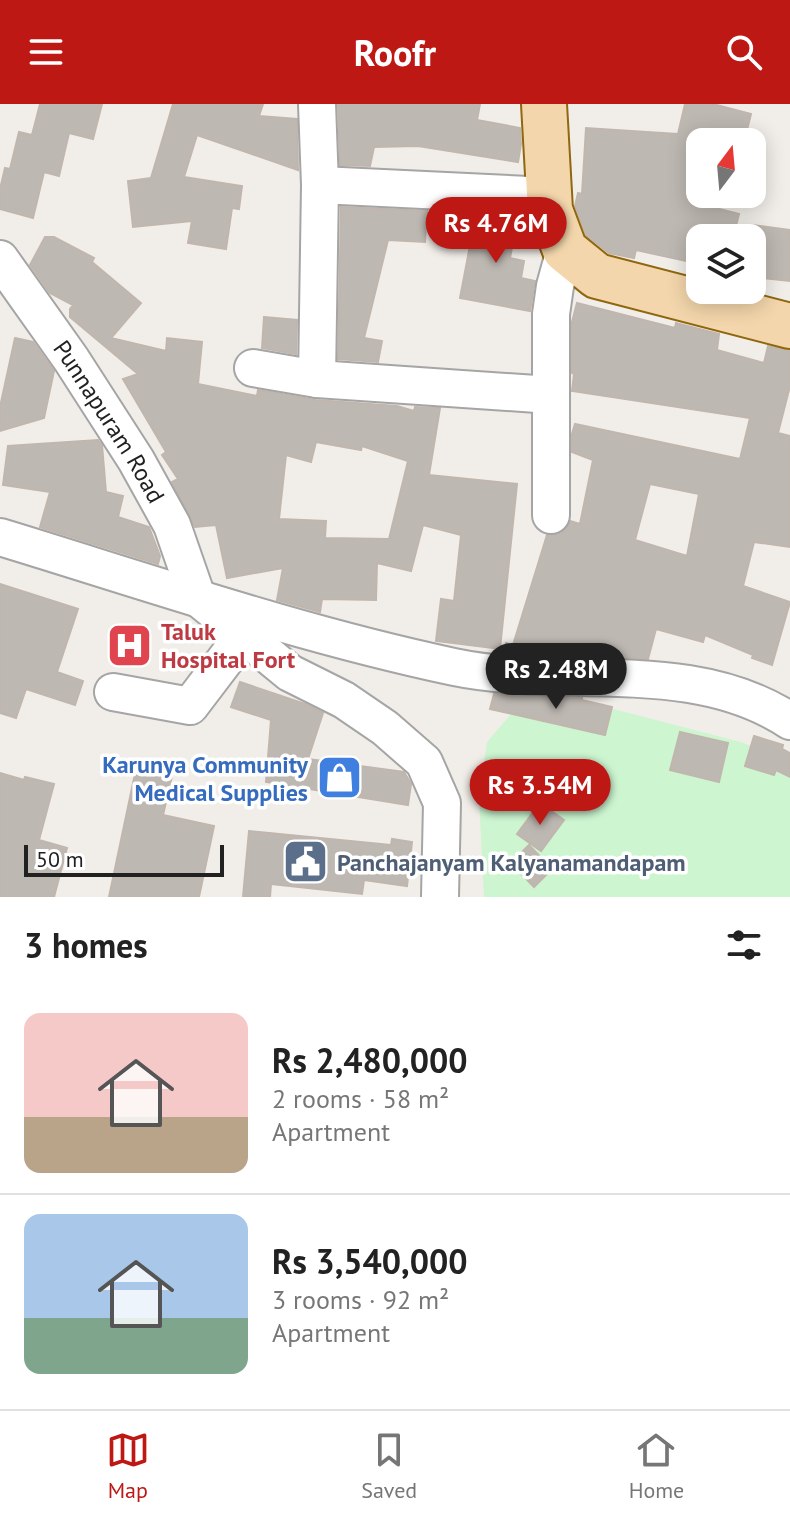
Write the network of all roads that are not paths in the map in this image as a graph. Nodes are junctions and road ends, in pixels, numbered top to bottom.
1 (317, 104) edge
2 (544, 104) edge
3 (320, 185) junction
4 (549, 196) junction
5 (565, 250) junction
6 (0, 259) edge
7 (790, 326) edge
8 (253, 368) dead end
9 (317, 379) junction
10 (551, 395) junction
11 (551, 515) dead end
12 (0, 537) edge
13 (197, 597) junction
14 (244, 635) junction
15 (113, 692) dead end
16 (790, 721) edge
17 (440, 897) edge

1 - 3 street
2 - 4 main road
3 - 4 street
3 - 9 street
4 - 5 main road
5 - 7 main road
5 - 10 street
6 - 13 street, Punnapuram Road
8 - 9 street
9 - 10 street
10 - 11 street
12 - 13 street
13 - 14 street
13 - 16 street
14 - 15 street
14 - 17 street

